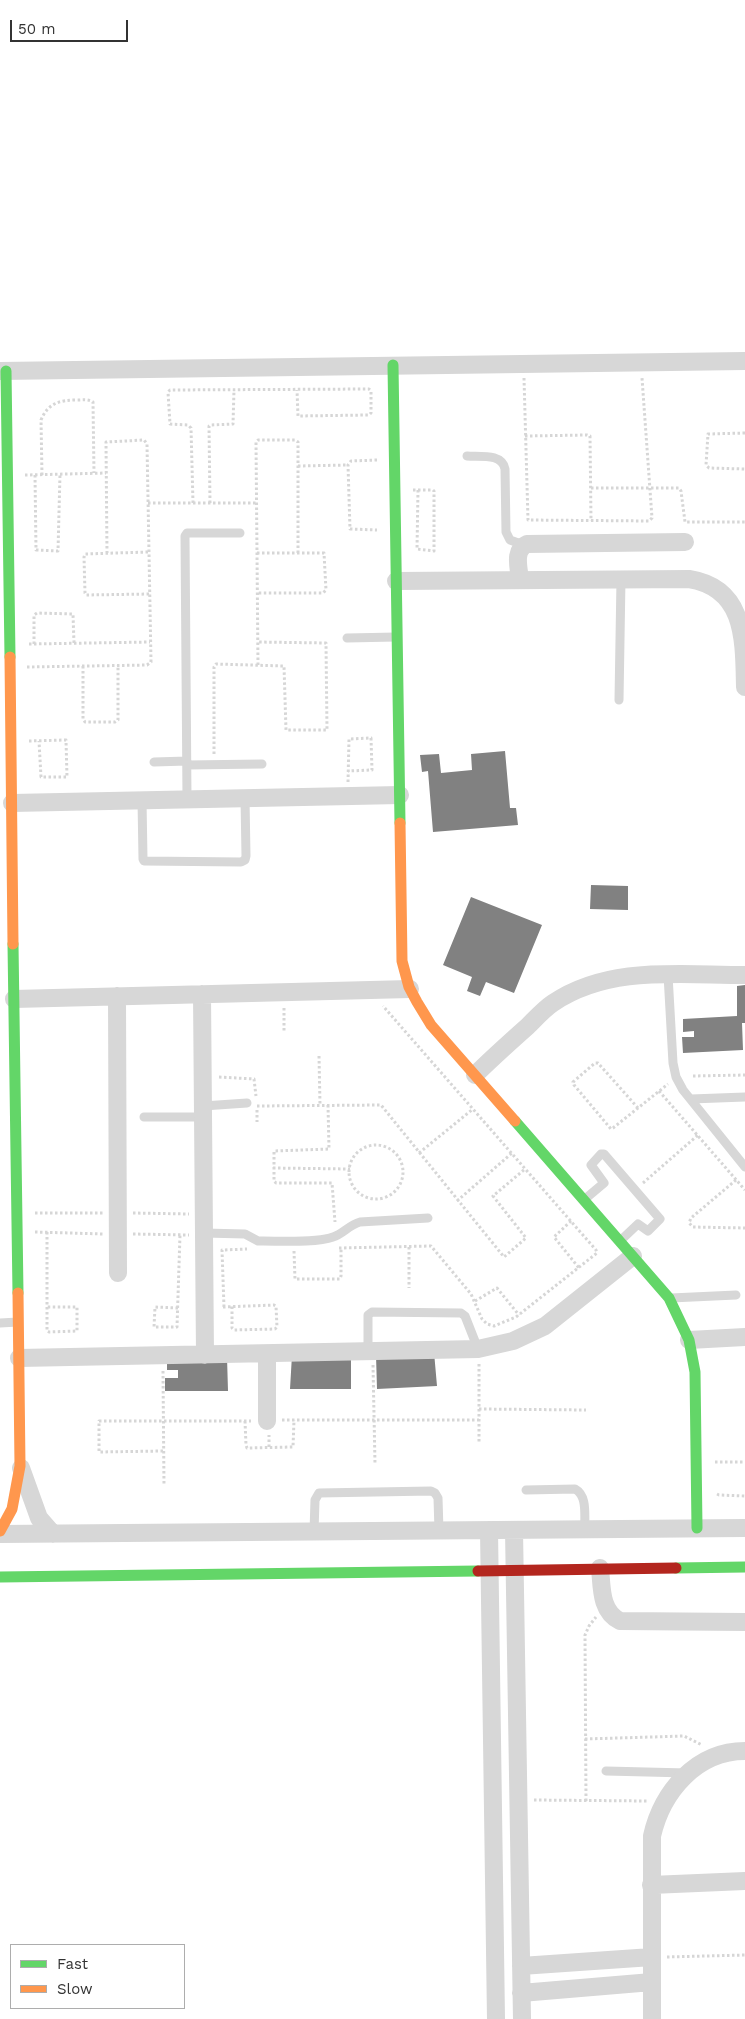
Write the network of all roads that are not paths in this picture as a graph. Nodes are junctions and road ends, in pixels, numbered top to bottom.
1 (745, 361) edge
2 (393, 366) junction
3 (3, 371) edge
4 (467, 456) dead end
5 (240, 533) dead end
6 (685, 542) dead end
7 (524, 545) junction
8 (4, 559) edge
9 (621, 579) junction
10 (520, 580) junction
11 (396, 582) junction
12 (397, 637) junction
13 (346, 638) dead end
14 (6, 646) edge
15 (745, 687) edge
16 (619, 700) dead end
17 (154, 762) dead end
18 (187, 763) junction
19 (262, 764) dead end
20 (400, 795) junction
21 (245, 798) junction
22 (187, 799) junction
23 (142, 800) junction
24 (12, 803) junction
25 (0, 838) edge
26 (12, 838) junction
27 (668, 975) junction
28 (745, 975) edge
29 (410, 989) junction
30 (202, 994) junction
31 (117, 996) junction
32 (14, 999) junction
33 (7, 1032) edge
34 (474, 1075) junction
35 (745, 1097) edge
36 (691, 1098) junction
37 (247, 1104) dead end
38 (203, 1111) junction
39 (144, 1117) dead end
40 (745, 1166) edge
41 (584, 1200) junction
42 (428, 1218) dead end
43 (204, 1232) junction
44 (620, 1241) junction
45 (633, 1256) junction
46 (118, 1273) dead end
47 (736, 1295) dead end
48 (669, 1298) junction
49 (18, 1322) junction
50 (0, 1323) edge
51 (745, 1337) edge
52 (689, 1340) junction
53 (478, 1349) junction
54 (370, 1352) junction
55 (267, 1354) junction
56 (205, 1355) junction
57 (19, 1358) junction
58 (268, 1420) dead end
59 (20, 1466) junction
60 (526, 1490) dead end
61 (697, 1528) junction
62 (745, 1528) edge
63 (585, 1529) junction
64 (439, 1530) junction
65 (489, 1530) junction
66 (514, 1530) junction
67 (314, 1532) junction
68 (0, 1533) edge
69 (53, 1534) junction
70 (745, 1567) edge
71 (600, 1568) junction
72 (490, 1569) junction
73 (514, 1569) junction
74 (0, 1577) edge
75 (745, 1622) edge
76 (745, 1751) edge
77 (606, 1771) dead end
78 (688, 1773) junction
79 (745, 1882) edge
80 (652, 1885) junction
81 (652, 1957) junction
82 (521, 1966) junction
83 (652, 1982) junction
84 (521, 1993) junction
85 (496, 2019) edge
86 (522, 2019) edge
87 (652, 2019) edge

1 - 2 street
2 - 3 street
2 - 11 street
3 - 8 street
4 - 7 lane
5 - 18 lane
6 - 7 street
7 - 10 street
8 - 14 street
9 - 10 street
9 - 15 street
9 - 16 lane
10 - 11 street
11 - 12 street
12 - 13 lane
12 - 20 street
14 - 24 street
17 - 18 lane
18 - 19 lane
18 - 22 lane
20 - 21 street
20 - 29 street
21 - 22 street
21 - 23 lane
22 - 23 street
23 - 24 street
24 - 26 street
25 - 26 lane
26 - 32 street
27 - 28 street
27 - 34 street
27 - 36 lane
29 - 30 street
29 - 34 street
30 - 31 street
30 - 38 street
31 - 32 street
31 - 46 street
32 - 33 street
33 - 49 street
34 - 41 street
35 - 36 lane
36 - 40 lane
37 - 38 lane
38 - 39 lane
38 - 43 street
41 - 44 street
41 - 44 lane
42 - 43 lane
43 - 56 street
44 - 45 street
45 - 48 street
45 - 53 street
47 - 48 lane
48 - 52 street
49 - 50 lane
49 - 57 street
51 - 52 street
52 - 61 street
53 - 54 street
53 - 54 lane
54 - 55 street
55 - 56 street
55 - 58 street
56 - 57 street
57 - 59 street
59 - 68 street
59 - 69 street
60 - 63 lane
61 - 62 street
61 - 63 street
63 - 66 street
64 - 65 street
64 - 67 street
64 - 67 lane
65 - 66 street
65 - 72 street
66 - 73 street
67 - 69 street
68 - 69 street
70 - 71 street
71 - 73 street
71 - 75 street
72 - 73 street
72 - 74 street
72 - 85 street
73 - 82 street
76 - 78 street
77 - 78 lane
78 - 80 street
79 - 80 street
80 - 81 street
81 - 82 street
81 - 83 street
82 - 84 street
83 - 84 street
83 - 87 street
84 - 86 street

